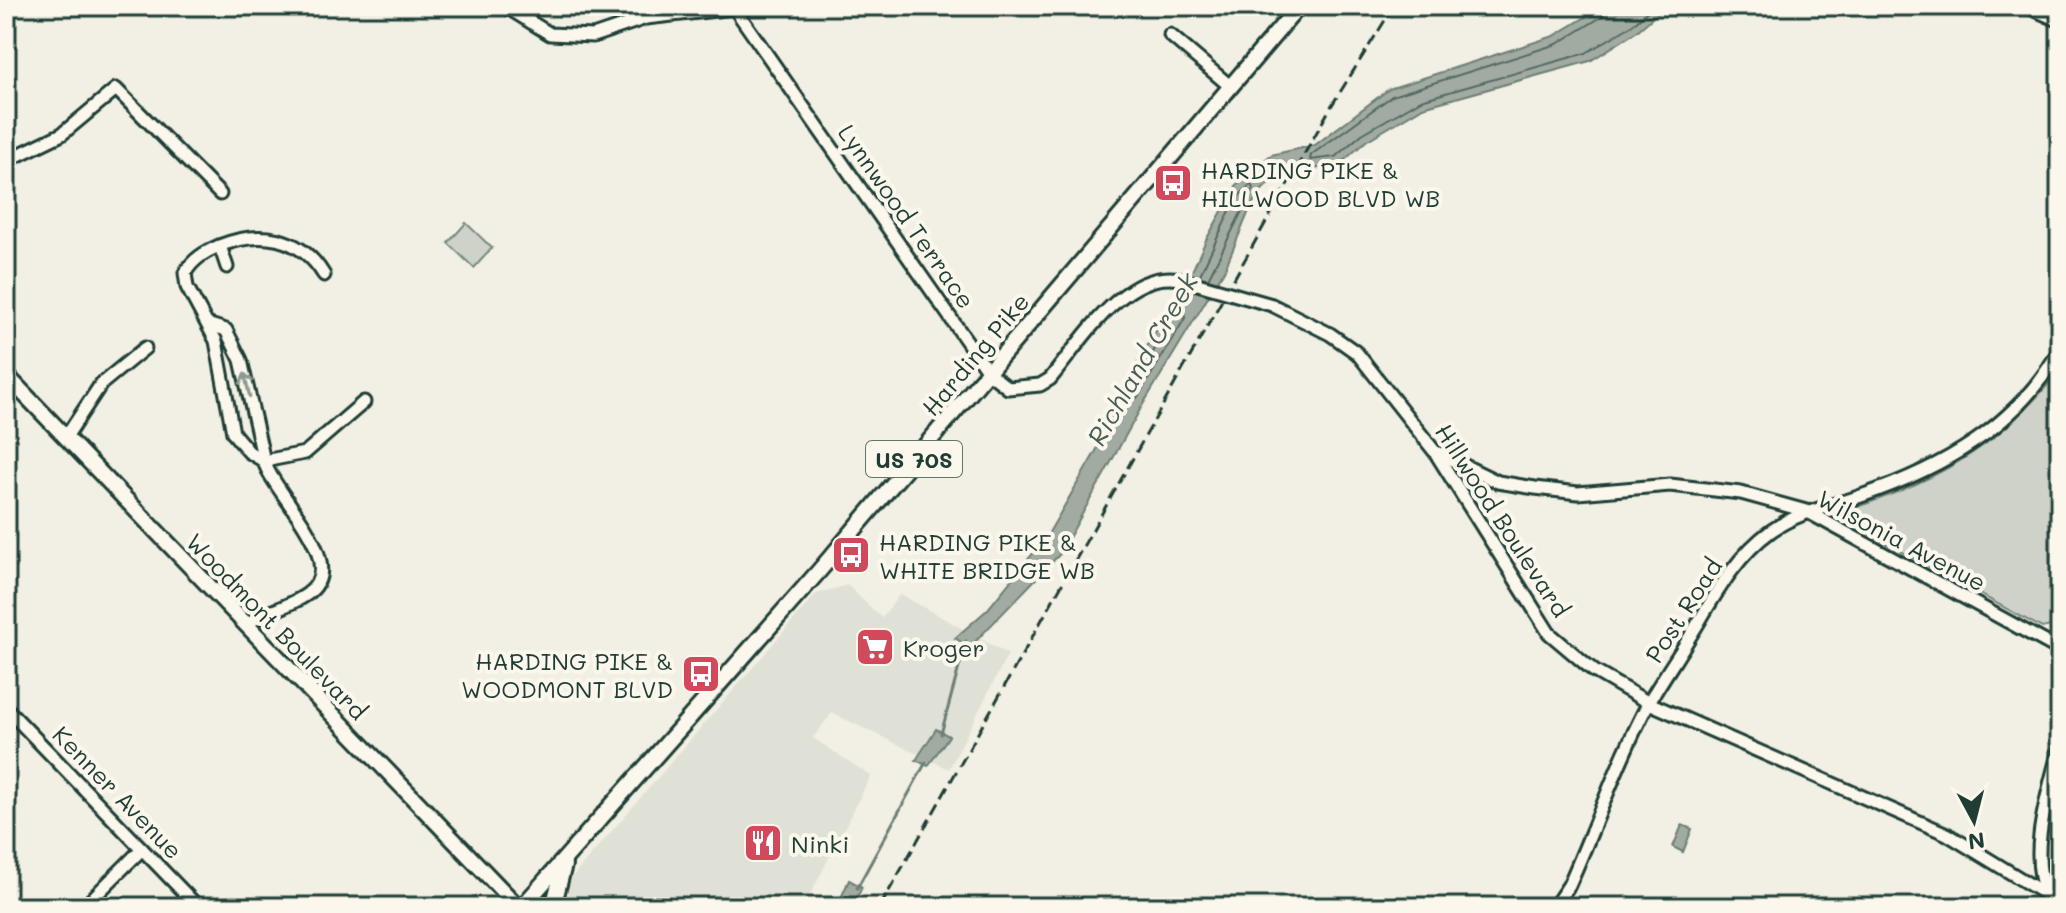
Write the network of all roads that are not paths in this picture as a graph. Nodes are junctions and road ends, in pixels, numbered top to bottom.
1 (505, 6) edge
2 (1299, 6) edge
3 (2026, 6) edge
4 (734, 7) edge
5 (2060, 21) edge
6 (1170, 35) dead end
7 (1231, 87) junction
8 (6, 161) edge
9 (220, 194) dead end
10 (220, 246) junction
11 (227, 267) dead end
12 (324, 275) dead end
13 (210, 325) junction
14 (145, 348) dead end
15 (2060, 349) edge
16 (989, 373) junction
17 (6, 375) edge
18 (364, 402) dead end
19 (66, 437) junction
20 (1435, 452) junction
21 (264, 461) junction
22 (1806, 511) junction
23 (245, 625) junction
24 (2060, 650) edge
25 (1649, 703) junction
26 (6, 708) edge
27 (2060, 746) edge
28 (142, 849) junction
29 (566, 858) junction
30 (2045, 901) edge
31 (2060, 903) edge
32 (84, 907) edge
33 (198, 907) edge
34 (520, 907) edge
35 (553, 907) edge
36 (1554, 907) edge

1 - 4 street
2 - 7 main road, Harding Pike / US 70S
3 - 5 street
4 - 16 street, Lynnwood Terrace
6 - 7 street
7 - 16 main road, Harding Pike / US 70S
8 - 9 street
10 - 11 street
10 - 12 street
10 - 13 street
13 - 21 street
21 -> 13 street
14 - 19 street
15 - 22 street, Post Road
16 - 20 street, Hillwood Boulevard, bridge
16 - 29 main road, Harding Pike / US 70S
17 - 19 main road, Woodmont Boulevard
18 - 21 street
19 - 23 main road, Woodmont Boulevard
20 - 22 street, Wilsonia Avenue
20 - 25 street, Hillwood Boulevard
21 - 23 street
22 - 24 street, Wilsonia Avenue
22 - 25 street, Post Road
23 - 34 main road, Woodmont Boulevard
25 - 30 street, Hillwood Boulevard
25 - 36 street, Post Road
26 - 28 street, Kenner Avenue
27 - 30 street
28 - 32 street
28 - 33 street, Kenner Avenue
29 - 34 main road, Harding Pike / US 70S
29 - 35 main road
30 - 31 street, Hillwood Boulevard

